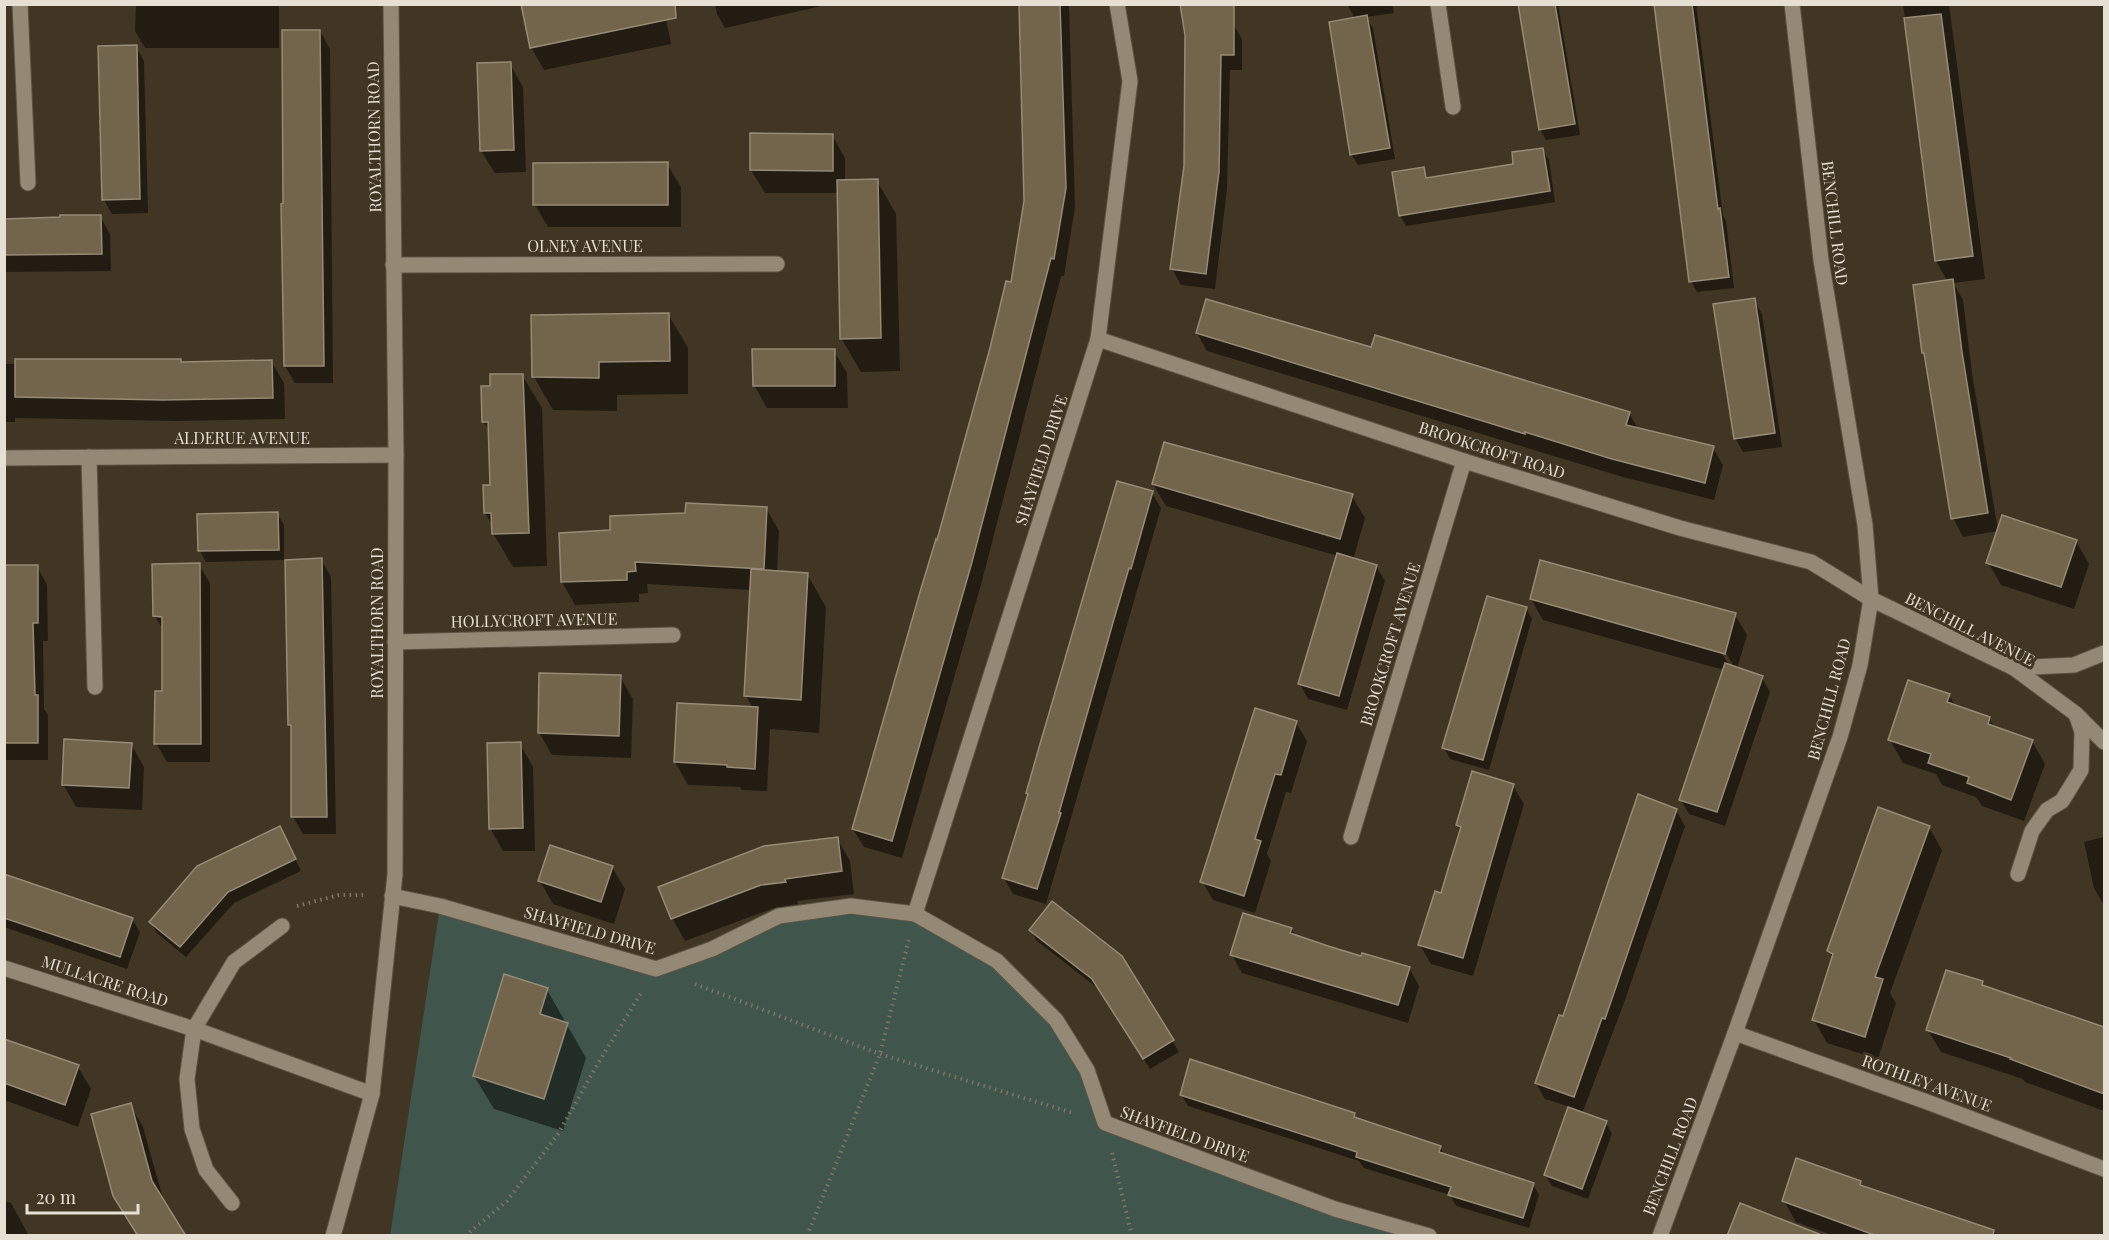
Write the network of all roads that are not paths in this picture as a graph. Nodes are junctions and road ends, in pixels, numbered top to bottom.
1 (20, 4) edge
2 (391, 4) edge
3 (1117, 4) edge
4 (1438, 4) edge
5 (1792, 4) edge
6 (1453, 107) dead end
7 (28, 183) dead end
8 (777, 264) dead end
9 (393, 265) junction
10 (1098, 339) junction
11 (396, 455) junction
12 (4, 458) edge
13 (89, 458) junction
14 (1464, 461) junction
15 (1871, 599) junction
16 (673, 635) dead end
17 (395, 642) junction
18 (2104, 653) edge
19 (2014, 668) junction
20 (95, 687) dead end
21 (2076, 714) junction
22 (2104, 742) edge
23 (1352, 837) dead end
24 (2018, 874) dead end
25 (392, 896) junction
26 (915, 914) junction
27 (282, 926) road end
28 (4, 968) edge
29 (194, 1029) junction
30 (1736, 1033) junction
31 (372, 1094) junction
32 (2104, 1169) edge
33 (232, 1203) dead end
34 (333, 1236) edge
35 (1429, 1236) edge
36 (1660, 1236) edge

1 - 7 street
2 - 9 street, ROYALTHORN ROAD
3 - 10 street, SHAYFIELD DRIVE
4 - 6 street
5 - 15 street, BENCHILL ROAD
8 - 9 street, OLNEY AVENUE
9 - 11 street, ROYALTHORN ROAD
10 - 14 street, BROOKCROFT ROAD
10 - 26 street, SHAYFIELD DRIVE
11 - 13 street, ALDERUE AVENUE
11 - 17 street, ROYALTHORN ROAD
12 - 13 street, ALDERUE AVENUE
13 - 20 street
14 - 15 street, BROOKCROFT ROAD
14 - 23 street, BROOKCROFT AVENUE
15 - 19 street, BENCHILL AVENUE
15 - 30 street, BENCHILL ROAD
16 - 17 street, HOLLYCROFT AVENUE
17 - 25 street, ROYALTHORN ROAD
18 - 19 street
19 - 21 street, BENCHILL AVENUE
21 - 22 street, BENCHILL AVENUE
21 - 24 street
25 - 26 street, SHAYFIELD DRIVE
25 - 31 street, ROYALTHORN ROAD
26 - 35 street, SHAYFIELD DRIVE
27 - 29 street
28 - 29 street, MULLACRE ROAD
29 - 31 street, MULLACRE ROAD
29 - 33 street
30 - 32 street, ROTHLEY AVENUE
30 - 36 street, BENCHILL ROAD
31 - 34 street, ROYALTHORN ROAD

